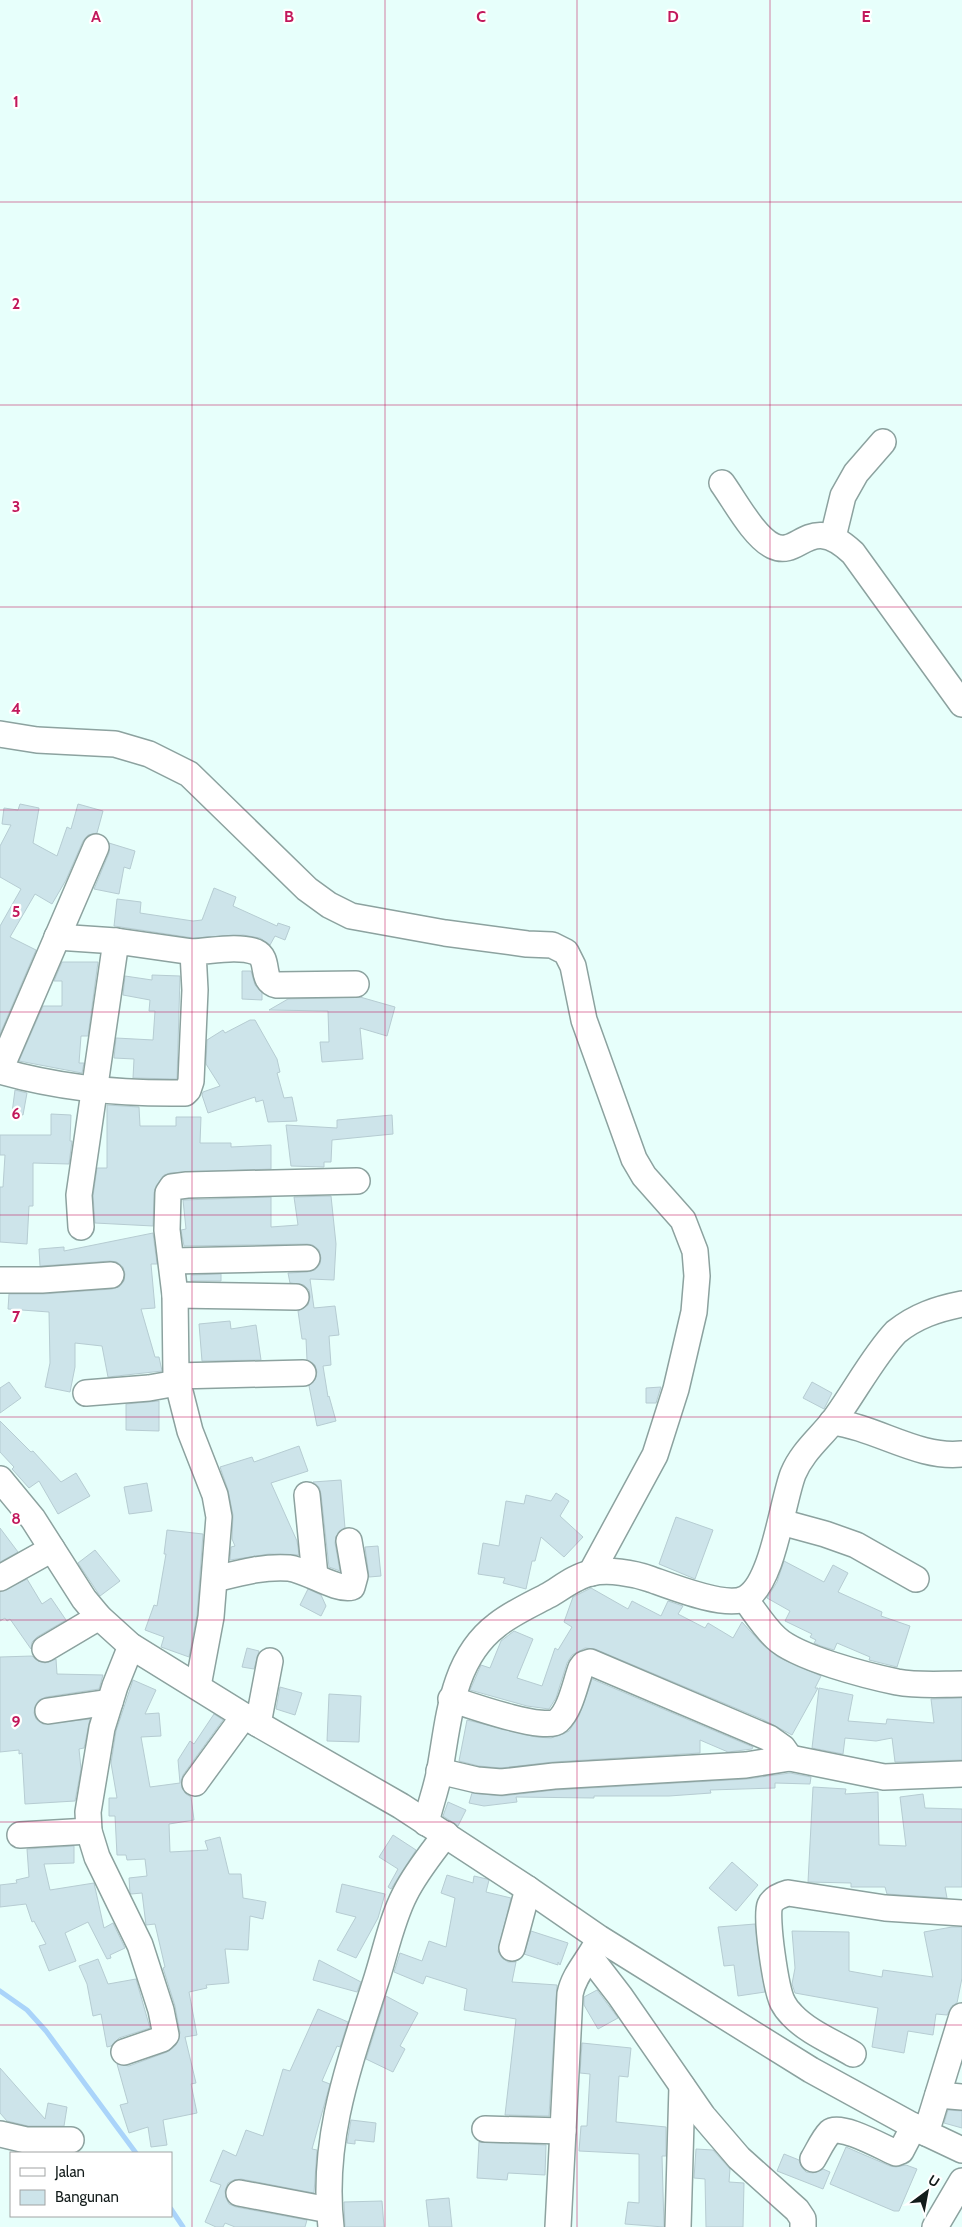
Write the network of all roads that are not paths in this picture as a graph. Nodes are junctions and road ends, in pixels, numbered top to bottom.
1 (883, 442) dead end
2 (722, 483) dead end
3 (833, 537) junction
4 (962, 704) edge
5 (0, 734) edge
6 (96, 846) dead end
7 (57, 937) junction
8 (116, 941) junction
9 (193, 952) junction
10 (356, 984) dead end
11 (0, 1070) edge
12 (96, 1088) junction
13 (357, 1181) dead end
14 (80, 1227) dead end
15 (307, 1258) dead end
16 (172, 1261) junction
17 (111, 1275) dead end
18 (0, 1280) edge
19 (175, 1296) junction
20 (296, 1297) dead end
21 (962, 1304) edge
22 (303, 1373) dead end
23 (177, 1379) junction
24 (86, 1393) dead end
25 (832, 1422) junction
26 (962, 1454) edge
27 (0, 1479) edge
28 (307, 1496) dead end
29 (781, 1522) junction
30 (349, 1541) dead end
31 (52, 1548) junction
32 (591, 1573) junction
33 (315, 1576) junction
34 (0, 1578) edge
35 (215, 1579) junction
36 (916, 1580) dead end
37 (745, 1599) junction
38 (99, 1617) junction
39 (130, 1646) junction
40 (45, 1649) dead end
41 (270, 1661) dead end
42 (962, 1684) edge
43 (198, 1686) junction
44 (451, 1699) junction
45 (110, 1702) junction
46 (48, 1711) dead end
47 (251, 1720) junction
48 (790, 1758) junction
49 (439, 1772) junction
50 (962, 1774) edge
51 (195, 1783) dead end
52 (436, 1829) junction
53 (89, 1831) junction
54 (20, 1835) dead end
55 (528, 1889) junction
56 (962, 1913) edge
57 (512, 1948) dead end
58 (594, 1948) junction
59 (962, 2016) edge
60 (124, 2052) dead end
61 (853, 2054) dead end
62 (682, 2086) junction
63 (938, 2095) junction
64 (962, 2098) edge
65 (485, 2129) dead end
66 (920, 2130) junction
67 (563, 2132) junction
68 (0, 2134) edge
69 (71, 2140) dead end
70 (962, 2150) edge
71 (813, 2160) dead end
72 (962, 2181) edge
73 (239, 2193) dead end
74 (330, 2218) edge
75 (558, 2227) edge
76 (678, 2227) edge
77 (803, 2227) edge
78 (935, 2227) edge

1 - 3 street
2 - 3 street
3 - 4 street
5 - 32 street
6 - 7 street
7 - 8 street
7 - 11 street
8 - 9 street
8 - 12 street
9 - 10 street
9 - 12 street
11 - 12 street
12 - 14 street
13 - 16 street
15 - 16 street
16 - 19 street
17 - 18 street
19 - 20 street
19 - 23 street
21 - 25 street
22 - 23 street
23 - 24 street
23 - 35 street
25 - 26 street
25 - 29 street
27 - 31 street
28 - 33 street
29 - 36 street
29 - 37 street
30 - 33 street
31 - 34 street
31 - 38 street
32 - 37 street
32 - 44 street
33 - 35 street
35 - 43 street
37 - 42 street
38 - 39 street
38 - 40 street
39 - 43 street
39 - 45 street
41 - 47 street
43 - 47 street
44 - 48 street
44 - 49 street
45 - 46 street
45 - 53 street
47 - 51 street
47 - 52 street
48 - 49 street
48 - 50 street
49 - 52 street
52 - 55 street
52 - 74 street
53 - 54 street
53 - 60 street
55 - 57 street
55 - 58 street
56 - 61 street
58 - 62 street
58 - 66 street
58 - 67 street
59 - 63 street
62 - 76 street
62 - 77 street
63 - 64 street
63 - 66 street
65 - 67 street
66 - 70 street
66 - 71 street
67 - 75 street
68 - 69 street
72 - 78 street
73 - 74 street

